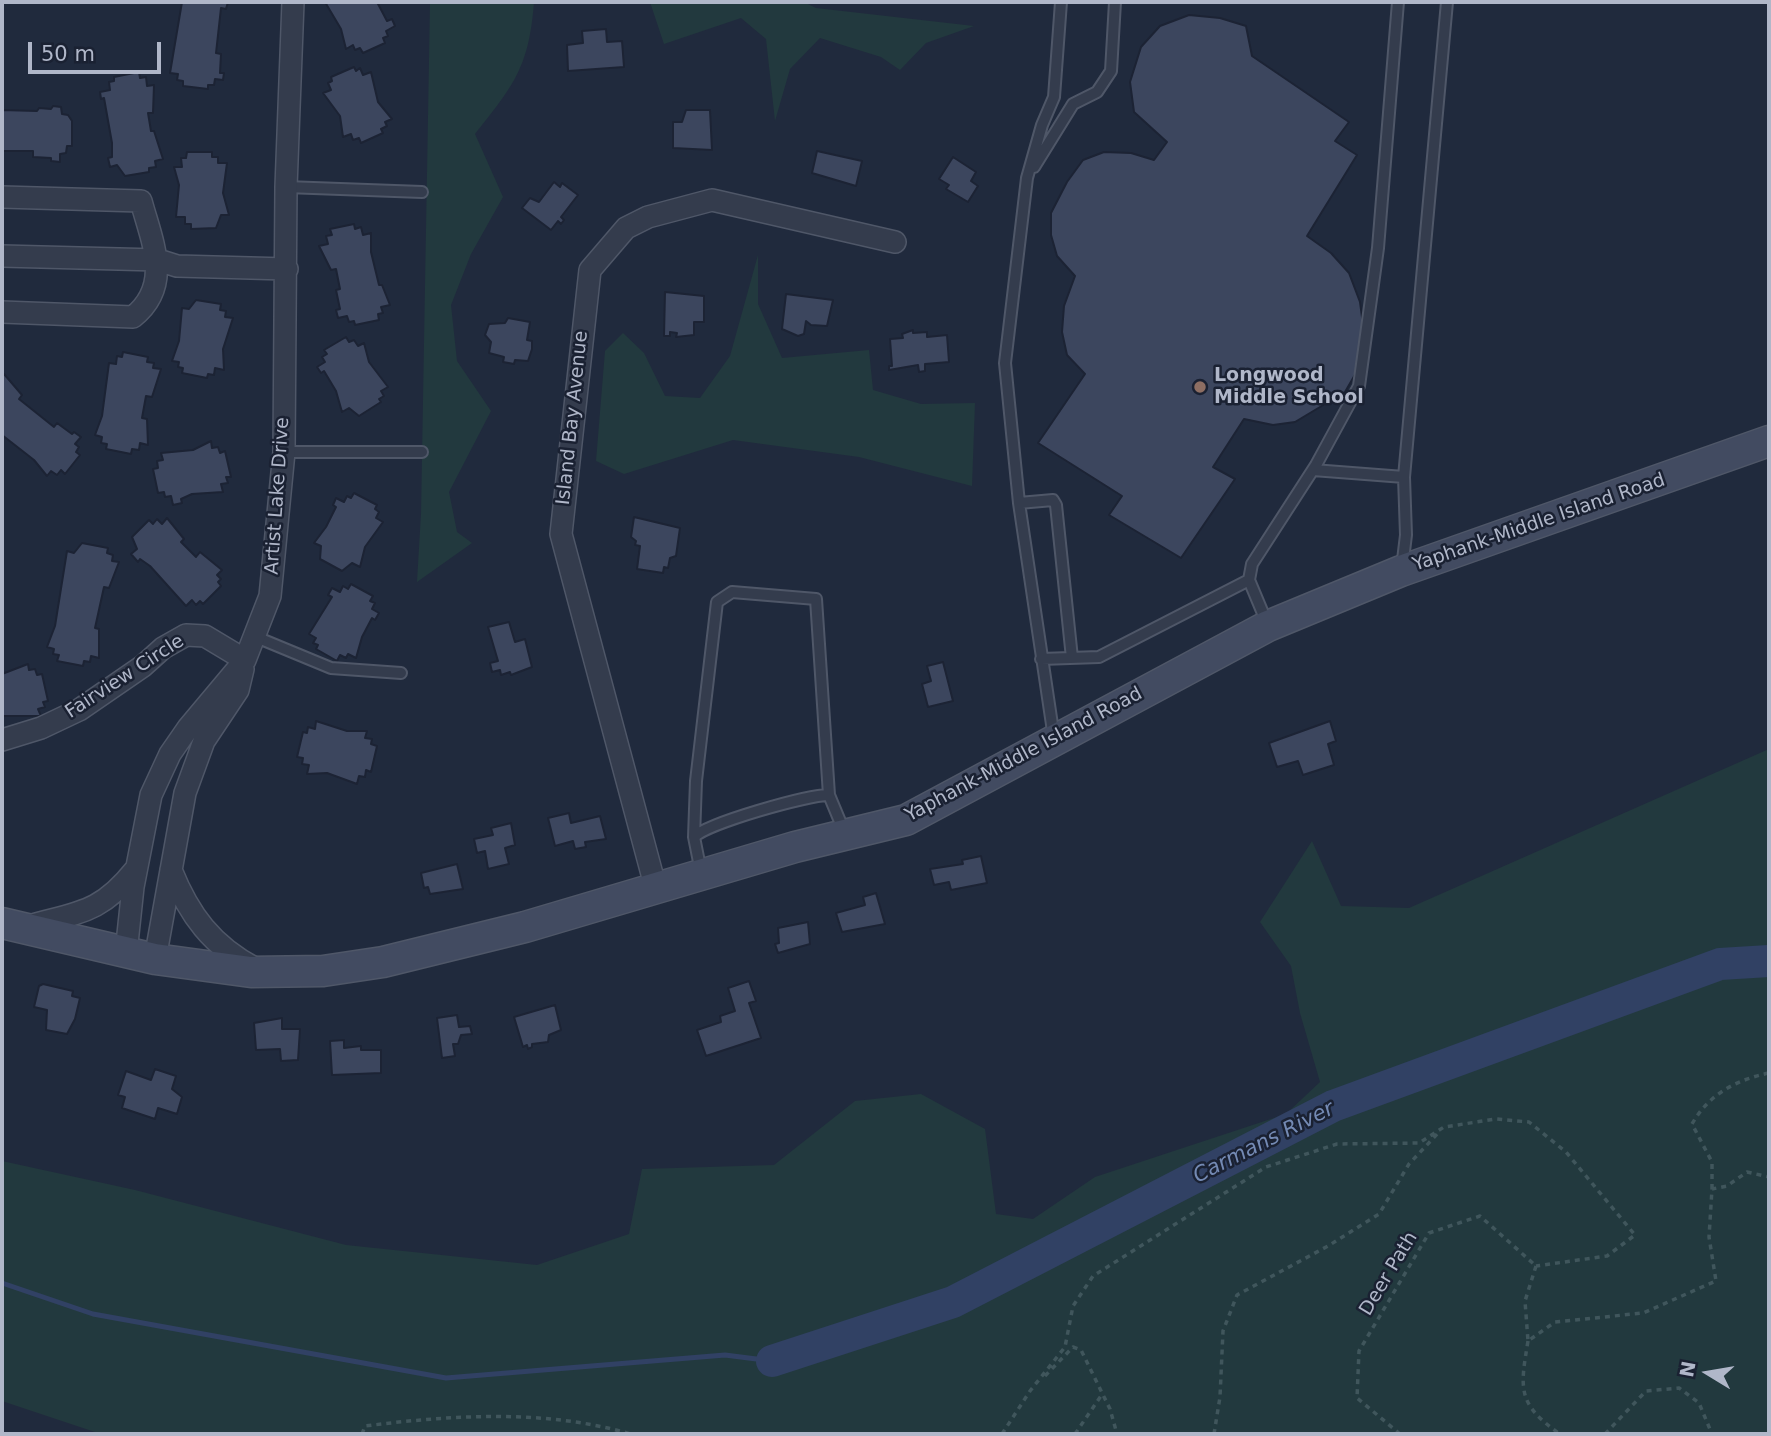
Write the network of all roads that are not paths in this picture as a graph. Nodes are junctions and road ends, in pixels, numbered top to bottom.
1 (293, 2) edge
2 (1061, 2) edge
3 (1115, 2) edge
4 (1398, 2) edge
5 (1447, 2) edge
6 (1027, 178) junction
7 (286, 187) junction
8 (422, 192) dead end
9 (2, 197) edge
10 (895, 242) dead end
11 (2, 256) edge
12 (158, 260) junction
13 (287, 269) junction
14 (2, 312) edge
15 (1769, 441) edge
16 (284, 452) junction
17 (422, 452) dead end
18 (1313, 470) junction
19 (1404, 477) junction
20 (1019, 503) junction
21 (1401, 571) junction
22 (1249, 580) junction
23 (1268, 626) junction
24 (256, 637) junction
25 (1072, 658) junction
26 (1041, 659) junction
27 (245, 660) junction
28 (401, 673) dead end
29 (1054, 739) junction
30 (2, 740) edge
31 (829, 795) junction
32 (845, 834) junction
33 (694, 837) junction
34 (136, 868) junction
35 (171, 870) junction
36 (702, 874) junction
37 (656, 889) junction
38 (11, 925) edge
39 (126, 953) junction
40 (155, 959) junction
41 (261, 972) junction

1 - 7 street, Artist Lake Drive
2 - 6 lane
3 - 6 lane
4 - 18 lane
5 - 19 lane
6 - 20 lane
7 - 8 lane
7 - 13 street, Artist Lake Drive
9 - 12 street
10 - 37 street, Island Bay Avenue
11 - 12 street
12 - 13 street
12 - 14 street
13 - 16 street, Artist Lake Drive
15 - 21 main road, Yaphank-Middle Island Road
16 - 17 lane
16 - 24 street, Artist Lake Drive
18 - 19 lane
18 - 22 lane
19 - 21 lane
20 - 25 lane
20 - 26 lane
21 - 23 main road, Yaphank-Middle Island Road
22 - 23 lane
22 - 25 lane
23 - 29 main road, Yaphank-Middle Island Road
24 - 27 street, Artist Lake Drive
24 - 28 lane
25 - 26 lane
26 - 29 lane
27 - 30 street, Fairview Circle
27 - 34 street, Artist Lake Drive
27 - 35 street
29 - 32 main road, Yaphank-Middle Island Road
31 - 32 lane
31 - 33 lane
31 - 33 lane
32 - 36 main road, Yaphank-Middle Island Road
33 - 36 lane
34 - 38 street
34 - 39 street, Artist Lake Drive
35 - 40 street
35 - 41 street
36 - 37 main road, Yaphank-Middle Island Road
37 - 41 main road, Yaphank-Middle Island Road
38 - 39 main road, Yaphank-Middle Island Road
39 - 40 main road, Yaphank-Middle Island Road
40 - 41 main road, Yaphank-Middle Island Road

